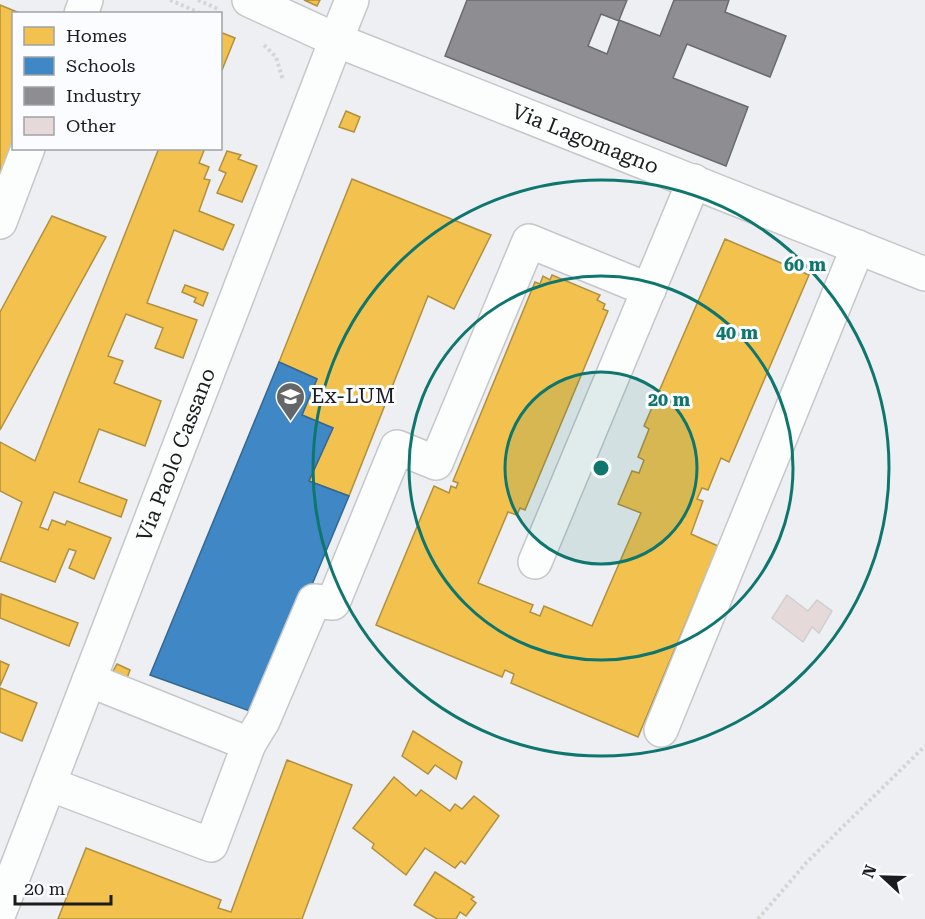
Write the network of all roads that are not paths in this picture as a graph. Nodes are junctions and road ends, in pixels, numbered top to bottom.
1 (249, 0) edge
2 (352, 0) edge
3 (336, 40) junction
4 (27, 150) edge
5 (694, 180) junction
6 (0, 222) edge
7 (858, 247) junction
8 (925, 274) edge
9 (649, 290) junction
10 (535, 562) dead end
11 (89, 680) junction
12 (661, 730) dead end
13 (249, 744) junction
14 (49, 784) junction
15 (0, 911) edge

1 - 3 street, Via Lagomagno
2 - 3 street, Via Paolo Cassano
3 - 5 street, Via Lagomagno
3 - 11 street, Via Paolo Cassano
4 - 6 street
5 - 7 street, Via Lagomagno
5 - 9 street
7 - 8 street, Via Lagomagno
7 - 12 street
9 - 10 street
9 - 13 street
11 - 13 street
11 - 14 street, Via Paolo Cassano
13 - 14 street
14 - 15 street, Via Paolo Cassano

